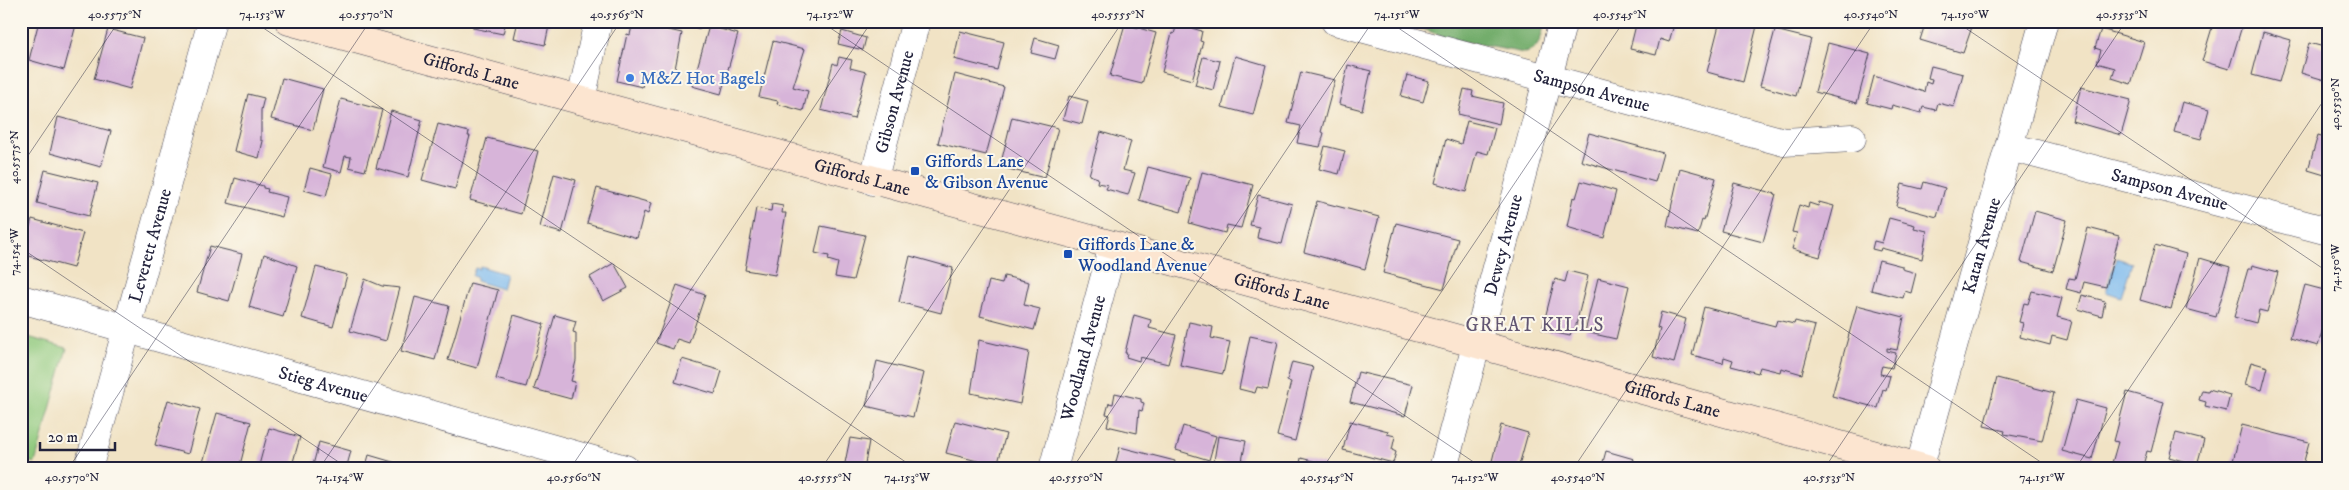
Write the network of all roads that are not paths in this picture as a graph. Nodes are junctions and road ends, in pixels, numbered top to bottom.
1 (212, 21) edge
2 (289, 21) edge
3 (598, 21) edge
4 (916, 21) edge
5 (1335, 21) edge
6 (1563, 21) edge
7 (2044, 21) edge
8 (1546, 79) junction
9 (581, 100) junction
10 (1852, 138) dead end
11 (2010, 147) junction
12 (874, 181) junction
13 (2328, 232) edge
14 (1113, 246) junction
15 (21, 299) edge
16 (127, 328) junction
17 (1477, 344) junction
18 (1922, 468) edge
19 (88, 469) edge
20 (625, 469) edge
21 (1053, 469) edge
22 (1443, 469) edge

1 - 16 street, Leverett Avenue
2 - 9 street, Giffords Lane
3 - 9 street
4 - 12 street, Gibson Avenue
5 - 8 street, Sampson Avenue
6 - 8 street, Dewey Avenue
7 - 11 street, Katan Avenue
8 - 10 street, Sampson Avenue
8 - 17 street, Dewey Avenue
9 - 12 street, Giffords Lane
11 - 13 street, Sampson Avenue
11 - 18 street, Katan Avenue
12 - 14 street, Giffords Lane
14 - 17 street, Giffords Lane
14 - 21 street, Woodland Avenue
15 - 16 street, Stieg Avenue
16 - 19 street, Leverett Avenue
16 - 20 street, Stieg Avenue
17 - 18 street, Giffords Lane
17 - 22 street, Dewey Avenue

